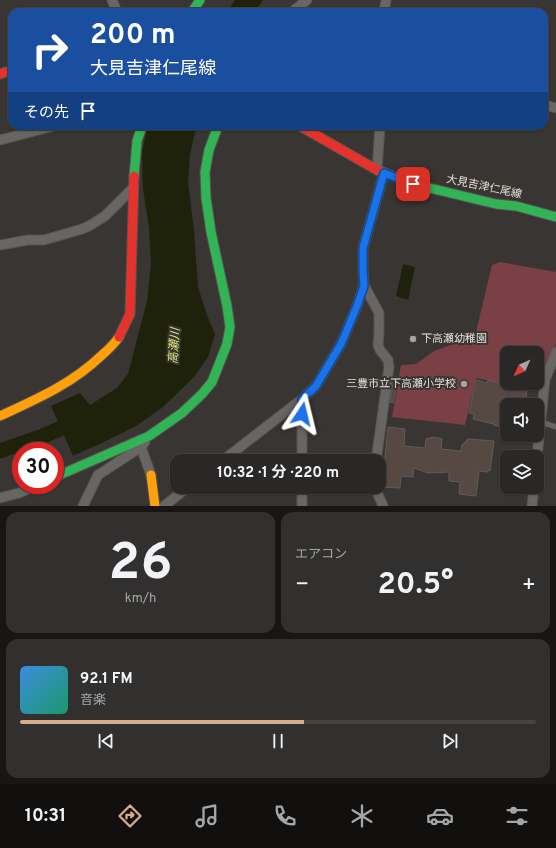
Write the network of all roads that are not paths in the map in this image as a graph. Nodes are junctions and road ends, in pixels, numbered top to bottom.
1 (307, 0) edge
2 (297, 8) edge
3 (38, 130) edge
4 (141, 130) edge
5 (216, 130) edge
6 (307, 130) edge
7 (380, 130) edge
8 (0, 140) edge
9 (380, 172) junction
10 (133, 188) junction
11 (556, 217) edge
12 (0, 245) edge
13 (364, 286) junction
14 (556, 352) edge
15 (543, 398) edge
16 (302, 399) junction
17 (0, 416) edge
18 (544, 423) edge
19 (556, 427) edge
20 (149, 436) junction
21 (141, 447) junction
22 (231, 454) edge
23 (302, 454) edge
24 (377, 454) edge
25 (64, 474) edge
26 (15, 494) edge
27 (179, 494) edge
28 (302, 494) edge
29 (378, 494) edge
30 (533, 494) edge
31 (0, 498) edge
32 (83, 506) edge
33 (155, 506) edge
34 (164, 506) edge
35 (302, 506) edge
36 (383, 506) edge
37 (532, 506) edge

1 - 2 street
3 - 8 street
4 - 10 street
5 - 20 street
6 - 9 street, 大見吉津仁尾線
7 - 9 street
9 - 11 street, 大見吉津仁尾線
9 - 13 street
10 - 12 street
10 - 17 street
13 - 16 street
13 - 24 street
14 - 15 street
16 - 22 street
16 - 23 street
18 - 19 lane
20 - 21 street
20 - 25 street
21 - 32 street
21 - 33 street
26 - 31 street
27 - 34 street
28 - 35 street
29 - 36 street
30 - 37 street

